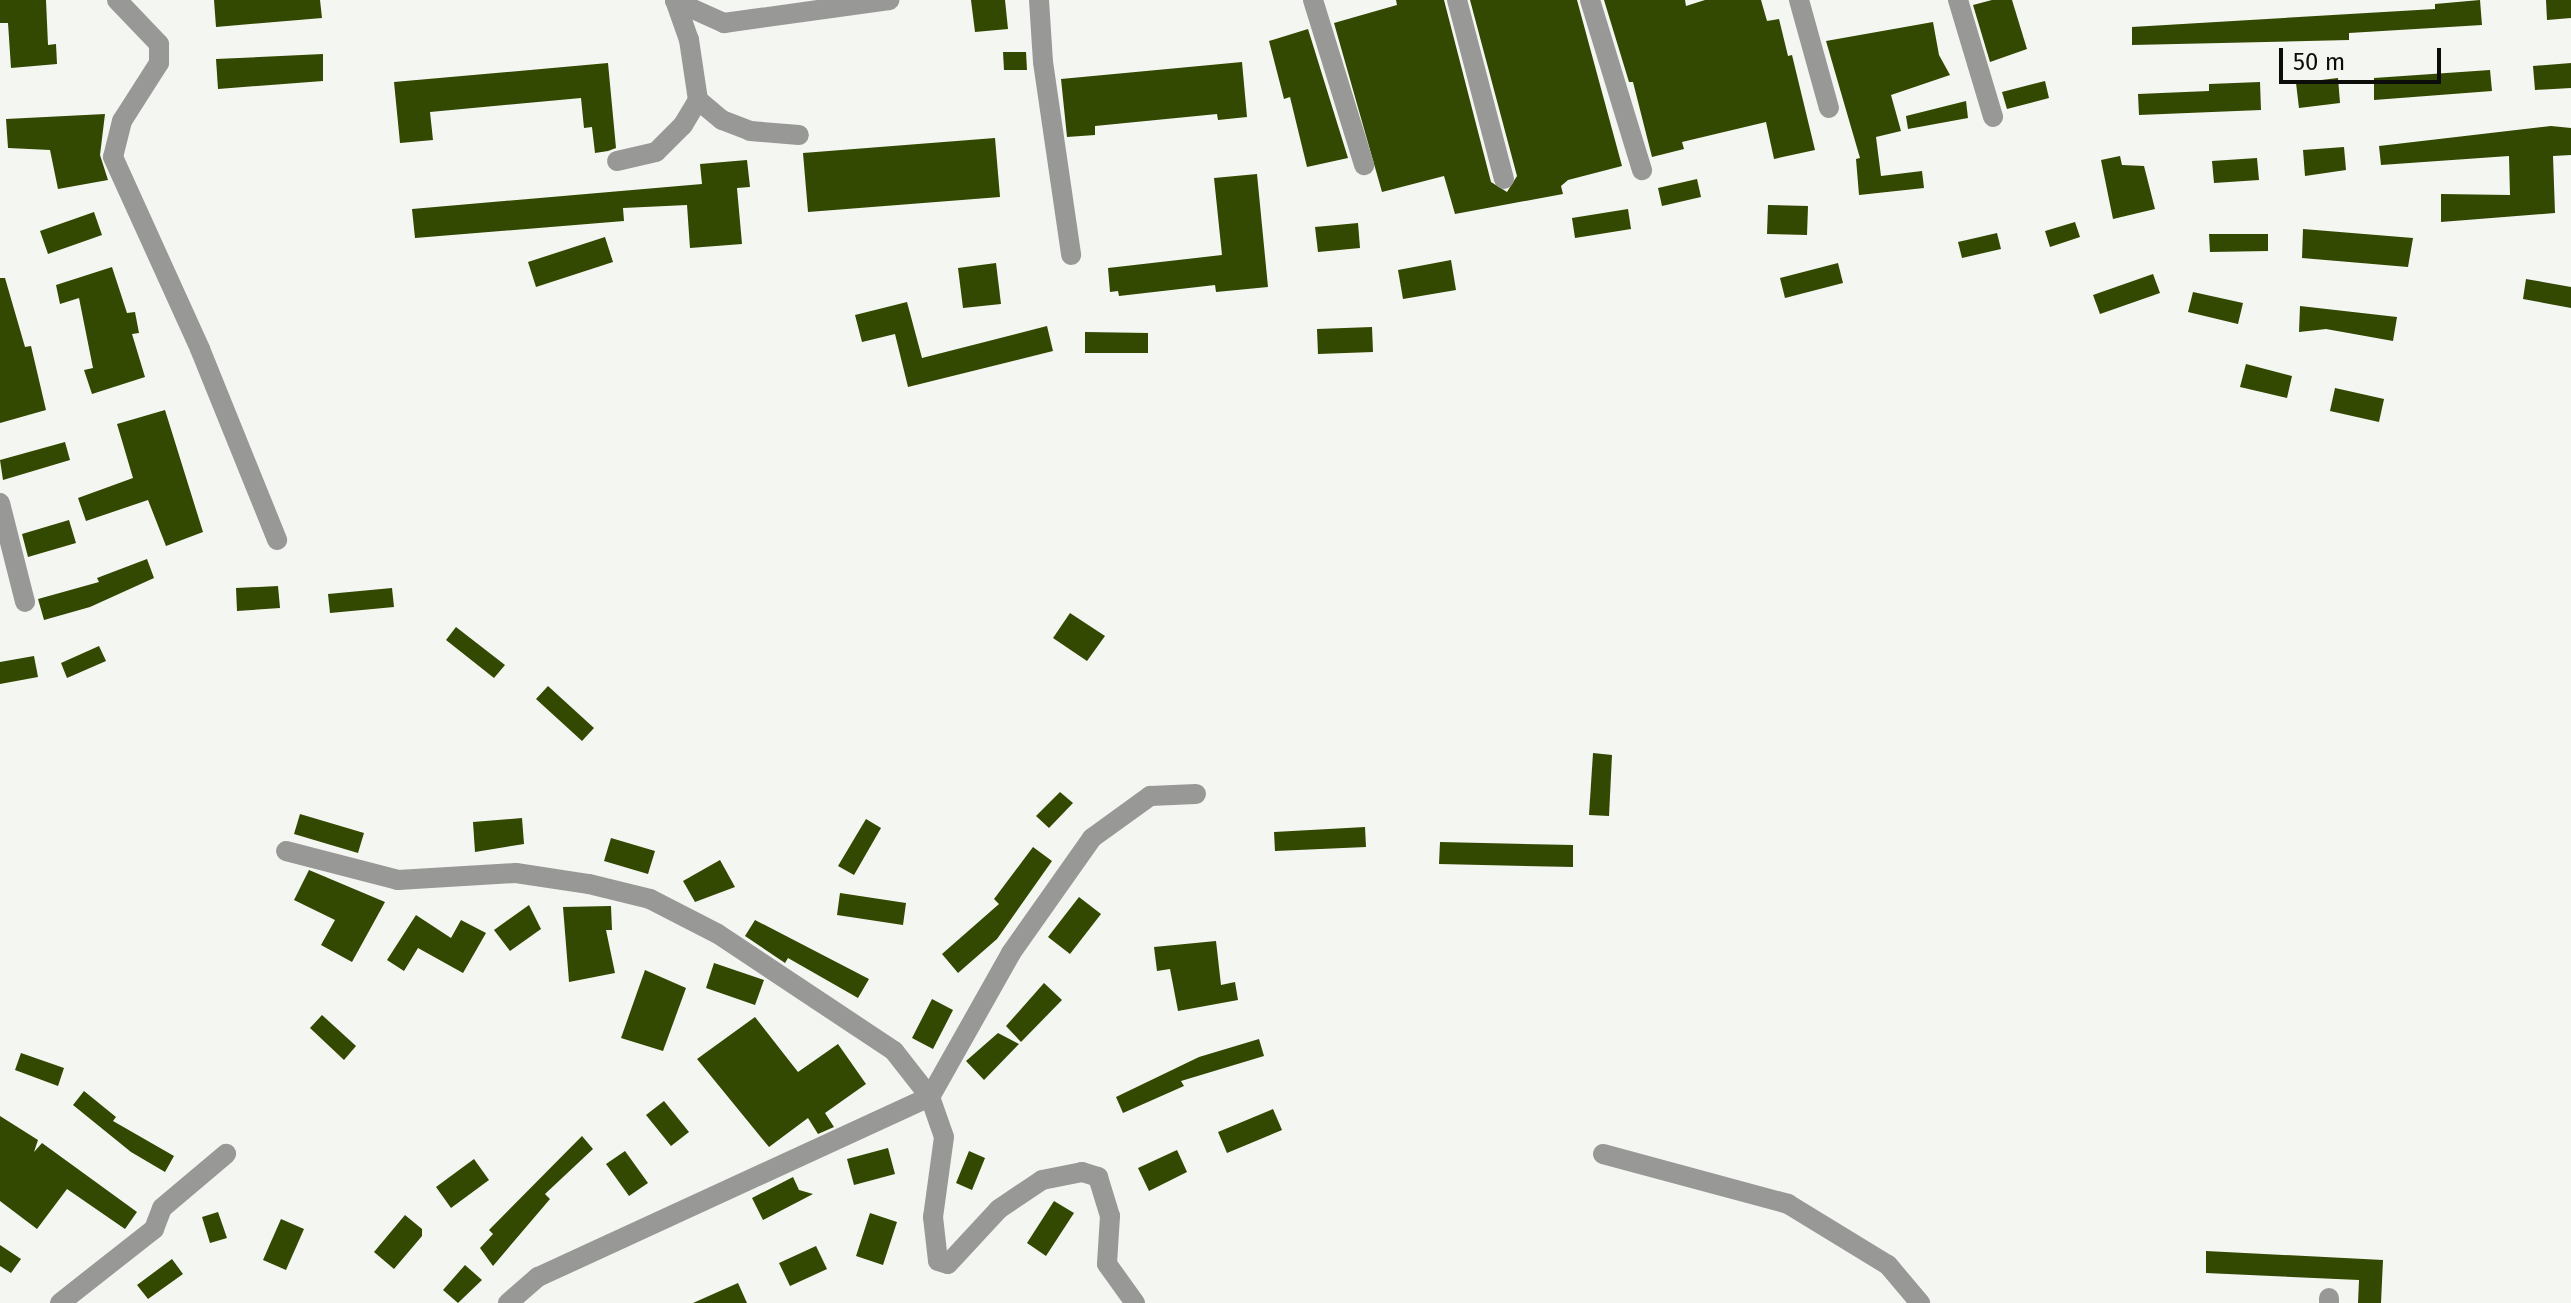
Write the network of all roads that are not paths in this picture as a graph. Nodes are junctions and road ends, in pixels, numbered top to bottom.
1 (117, 0) edge
2 (675, 0) edge
3 (889, 0) edge
4 (1039, 0) edge
5 (1313, 0) edge
6 (1457, 0) edge
7 (1590, 0) edge
8 (1799, 0) edge
9 (1958, 0) edge
10 (698, 100) junction
11 (1829, 108) dead end
12 (1993, 117) dead end
13 (799, 135) dead end
14 (617, 161) dead end
15 (1364, 165) dead end
16 (1642, 170) dead end
17 (1504, 179) dead end
18 (1071, 255) dead end
19 (0, 503) edge
20 (277, 540) dead end
21 (25, 602) dead end
22 (1196, 794) dead end
23 (286, 851) dead end
24 (930, 1097) junction
25 (226, 1154) dead end
26 (1603, 1154) dead end
27 (60, 1303) edge
28 (508, 1303) edge
29 (1135, 1303) edge
30 (1920, 1303) edge

1 - 20 street
2 - 3 street
2 - 10 street
4 - 18 street
5 - 15 street
6 - 17 street
7 - 16 street
8 - 11 street
9 - 12 street
10 - 13 street
10 - 14 street
19 - 21 street
22 - 24 street
23 - 24 street
24 - 28 street
24 - 29 street
25 - 27 street
26 - 30 street

